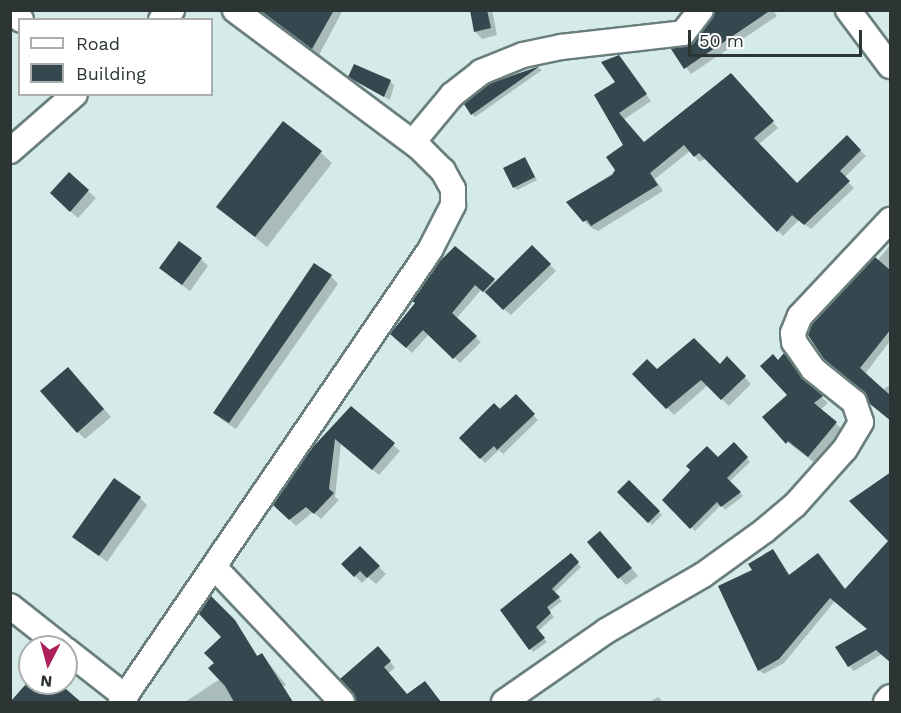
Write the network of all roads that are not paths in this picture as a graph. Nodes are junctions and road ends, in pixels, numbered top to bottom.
1 (235, 10) edge
2 (701, 10) edge
3 (848, 10) edge
4 (891, 66) edge
5 (64, 98) edge
6 (412, 142) junction
7 (10, 151) edge
8 (891, 220) edge
9 (214, 567) junction
10 (10, 606) edge
11 (47, 635) edge
12 (78, 660) edge
13 (891, 697) edge
14 (124, 700) edge
15 (342, 702) edge
16 (504, 702) edge
17 (886, 702) edge

1 - 6 street
2 - 6 street
3 - 4 street
5 - 7 street
6 - 9 street
8 - 16 street
9 - 14 street
9 - 15 street
10 - 11 street
12 - 14 street
13 - 17 street

